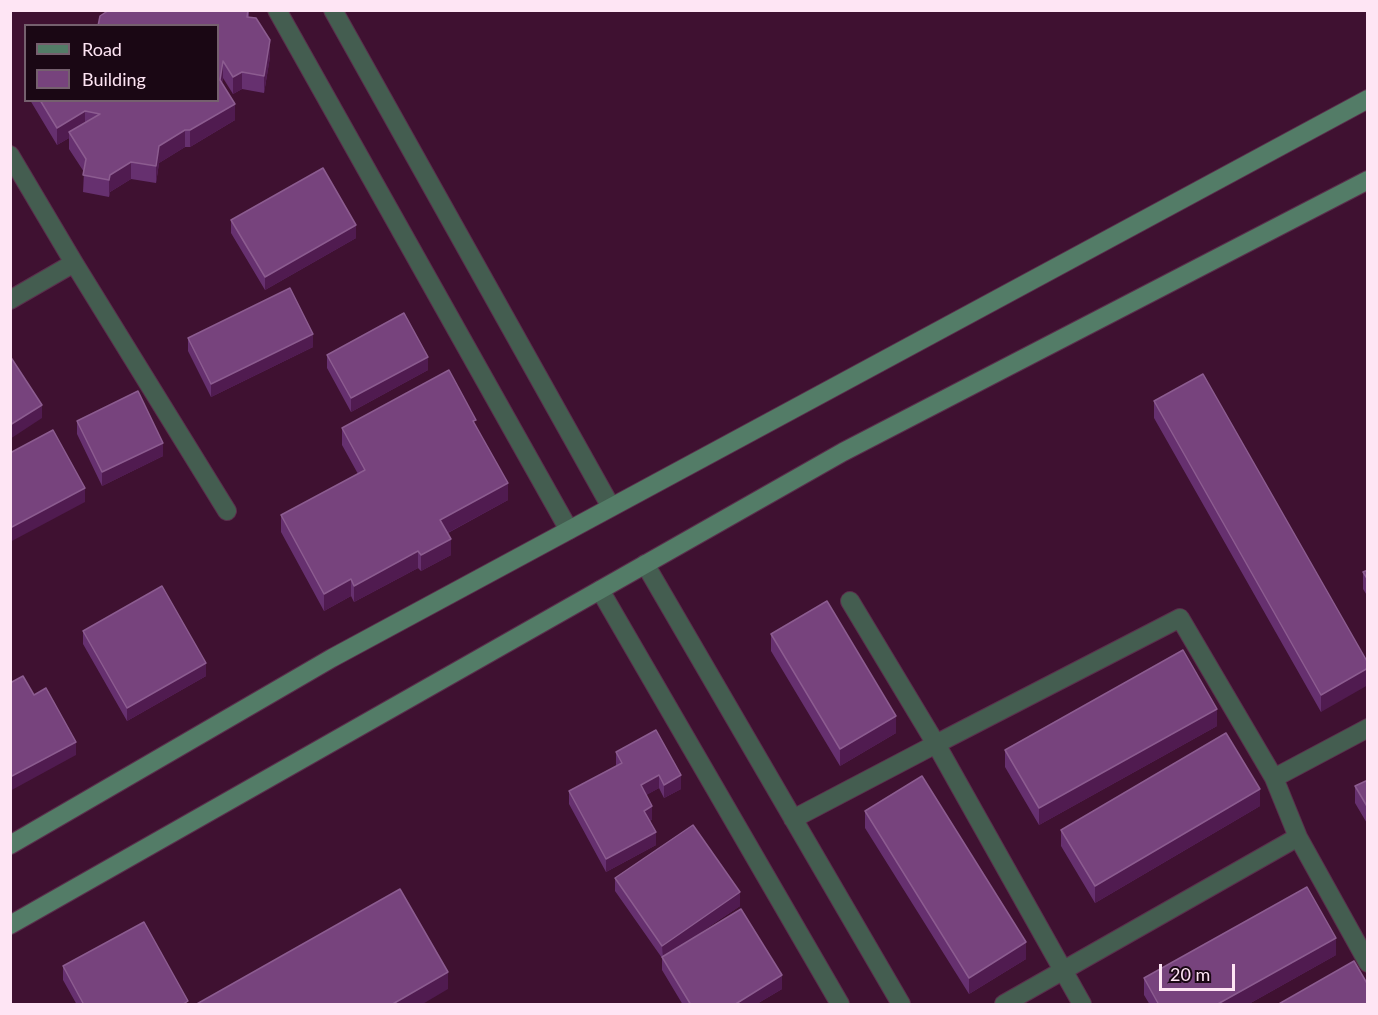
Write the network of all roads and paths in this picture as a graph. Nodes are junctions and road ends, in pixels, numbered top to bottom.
1 (277, 10) edge
2 (333, 10) edge
3 (1368, 99) edge
4 (10, 155) edge
5 (1368, 180) edge
6 (74, 263) junction
7 (10, 300) edge
8 (611, 507) junction
9 (227, 511) dead end
10 (569, 530) junction
11 (645, 564) junction
12 (600, 590) junction
13 (850, 601) dead end
14 (1368, 728) edge
15 (936, 744) junction
16 (1274, 778) junction
17 (793, 819) junction
18 (1298, 837) junction
19 (10, 845) edge
20 (10, 925) edge
21 (1368, 963) edge
22 (1063, 971) junction
23 (840, 1005) edge
24 (901, 1005) edge
25 (1004, 1005) edge
26 (1082, 1005) edge

1 - 10 street
2 - 8 street
3 - 8 street
4 - 6 street
5 - 11 street
6 - 7 street
6 - 9 street
8 - 10 street
10 - 19 street
11 - 12 street
11 - 17 street
12 - 20 street
12 - 23 street
13 - 15 street
14 - 16 street
15 - 16 street
15 - 17 street
15 - 22 street
16 - 18 street
17 - 24 street
18 - 21 street
18 - 22 street
22 - 25 street
22 - 26 street

